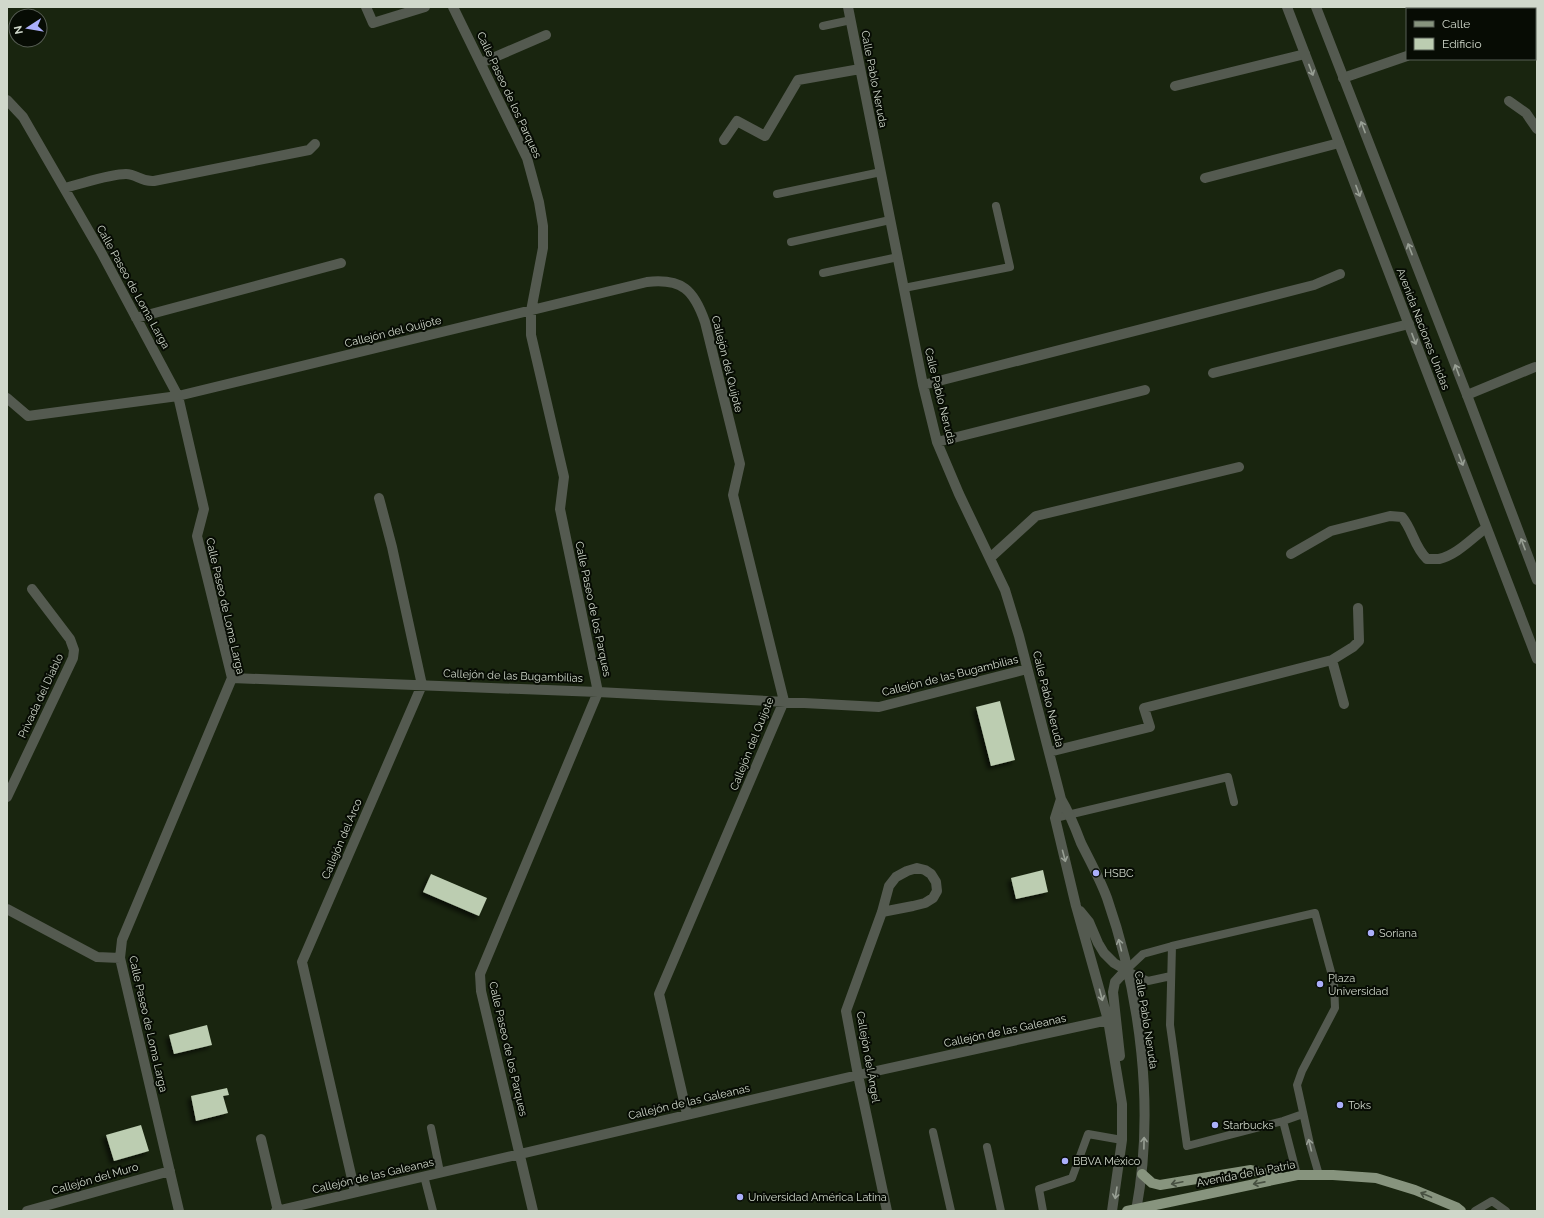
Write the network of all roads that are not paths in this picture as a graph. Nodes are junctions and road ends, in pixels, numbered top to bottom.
1 (366, 7) edge
2 (425, 7) edge
3 (453, 7) edge
4 (848, 7) edge
5 (1287, 7) edge
6 (1316, 7) edge
7 (850, 20) junction
8 (823, 26) dead end
9 (546, 35) dead end
10 (1305, 54) junction
11 (1406, 56) edge
12 (481, 63) junction
13 (860, 69) junction
14 (1344, 78) junction
15 (1175, 86) dead end
16 (7, 100) edge
17 (1509, 101) dead end
18 (1537, 130) edge
19 (724, 140) dead end
20 (1339, 143) junction
21 (315, 144) dead end
22 (881, 172) junction
23 (1205, 178) dead end
24 (64, 188) junction
25 (777, 194) dead end
26 (996, 206) dead end
27 (890, 220) junction
28 (791, 242) dead end
29 (898, 257) junction
30 (341, 263) dead end
31 (823, 273) dead end
32 (1340, 274) dead end
33 (904, 288) junction
34 (530, 311) junction
35 (136, 318) junction
36 (1409, 324) junction
37 (1535, 367) dead end
38 (1213, 373) dead end
39 (923, 385) junction
40 (1145, 390) dead end
41 (1467, 395) junction
42 (178, 396) junction
43 (7, 398) edge
44 (937, 442) junction
45 (1239, 467) dead end
46 (379, 498) dead end
47 (1486, 528) junction
48 (1291, 554) dead end
49 (990, 558) junction
50 (1537, 580) edge
51 (32, 589) dead end
52 (1358, 608) dead end
53 (1537, 658) edge
54 (1332, 660) junction
55 (1027, 669) junction
56 (232, 678) junction
57 (422, 684) junction
58 (598, 692) junction
59 (784, 701) junction
60 (1344, 704) dead end
61 (1049, 752) junction
62 (7, 797) edge
63 (1061, 799) junction
64 (1234, 802) dead end
65 (1071, 815) junction
66 (1054, 818) junction
67 (1076, 906) junction
68 (7, 910) edge
69 (882, 912) junction
70 (1172, 946) junction
71 (120, 958) junction
72 (1126, 970) junction
73 (1171, 976) junction
74 (1108, 1020) junction
75 (858, 1075) junction
76 (1119, 1080) junction
77 (687, 1114) junction
78 (1303, 1114) junction
79 (1283, 1121) junction
80 (431, 1128) dead end
81 (934, 1132) dead end
82 (261, 1139) dead end
83 (1122, 1140) junction
84 (987, 1147) dead end
85 (519, 1154) junction
86 (170, 1170) junction
87 (440, 1172) junction
88 (1142, 1174) junction
89 (1297, 1175) junction
90 (1318, 1175) junction
91 (424, 1176) junction
92 (1284, 1178) junction
93 (355, 1192) junction
94 (1133, 1210) edge
95 (27, 1211) edge
96 (179, 1211) edge
97 (277, 1211) edge
98 (433, 1211) edge
99 (532, 1211) edge
100 (888, 1211) edge
101 (951, 1211) edge
102 (1002, 1211) edge
103 (1043, 1211) edge
104 (1112, 1211) edge
105 (1462, 1211) edge
106 (1475, 1211) edge
107 (1506, 1211) edge

1 - 2 street
3 - 12 street, Calle Paseo de los Parques
4 - 7 street, Calle Pablo Neruda
5 - 10 street, Avenida Naciones Unidas
6 - 14 street, Avenida Naciones Unidas
7 - 8 lane
7 - 13 street, Calle Pablo Neruda
9 - 12 street
10 - 15 street
10 -> 20 street, Avenida Naciones Unidas
11 - 14 street
12 - 34 street, Calle Paseo de los Parques
13 - 19 street
13 - 22 street, Calle Pablo Neruda
41 -> 14 street, Avenida Naciones Unidas
16 - 24 street, Calle Paseo de Loma Larga
17 - 18 street
20 - 23 street
20 -> 36 street, Avenida Naciones Unidas
21 - 24 street
22 - 25 lane
22 - 27 street, Calle Pablo Neruda
24 - 35 street, Calle Paseo de Loma Larga
26 - 33 lane
27 - 28 lane
27 - 29 street, Calle Pablo Neruda
29 - 31 lane
29 - 33 street, Calle Pablo Neruda
30 - 35 street
32 - 39 street
33 - 39 street, Calle Pablo Neruda
34 - 42 street, Callejón del Quijote
34 - 58 street, Calle Paseo de los Parques
34 - 59 street, Callejón del Quijote
35 - 42 street, Calle Paseo de Loma Larga
36 - 38 street
36 -> 47 street, Avenida Naciones Unidas
37 - 41 street
39 - 44 street, Calle Pablo Neruda
40 - 44 street
50 -> 41 street, Avenida Naciones Unidas
42 - 43 street, Callejón del Quijote
42 - 56 street, Calle Paseo de Loma Larga
44 - 49 street, Calle Pablo Neruda
45 - 49 street
46 - 57 street
47 - 48 street
47 - 53 street, Avenida Naciones Unidas
49 - 55 street, Calle Pablo Neruda
51 - 62 street, Privada del Diablo
52 - 54 street
54 - 60 street
54 - 61 street
55 - 59 street, Callejón de las Bugambilias
55 - 61 street, Calle Pablo Neruda
56 - 57 street, Callejón de las Bugambilias
56 - 71 street, Calle Paseo de Loma Larga
57 - 58 street, Callejón de las Bugambilias
57 - 93 street, Callejón del Arco
58 - 59 street, Callejón de las Bugambilias
58 - 85 street, Calle Paseo de los Parques
59 - 77 street, Callejón del Quijote
61 - 63 street, Calle Pablo Neruda
63 - 65 street, Calle Pablo Neruda
63 - 66 street
64 - 65 lane
65 - 66 lane
72 -> 65 street, Calle Pablo Neruda
66 -> 67 street
67 - 72 street
67 -> 74 street
68 - 71 street
69 - 69 street, Callejón del Ángel
69 - 75 street, Callejón del Ángel
70 - 72 lane
70 - 73 lane
70 - 78 lane
71 - 86 street, Calle Paseo de Loma Larga
72 - 73 lane
72 - 76 street
88 -> 72 street, Calle Pablo Neruda
73 - 79 lane
74 - 75 street, Callejón de las Galeanas
74 - 76 street
75 - 77 street, Callejón de las Galeanas
75 - 100 street, Callejón del Ángel
76 - 83 street
77 - 85 street, Callejón de las Galeanas
78 - 79 lane
90 -> 78 lane
79 - 89 lane
80 - 87 lane
81 - 101 lane
82 - 97 street
83 - 103 lane
83 -> 104 street
84 - 102 lane
85 - 87 street, Callejón de las Galeanas
85 - 99 street, Calle Paseo de los Parques
86 - 95 street, Callejón del Muro
86 - 96 street, Calle Paseo de Loma Larga
87 - 91 street, Callejón de las Galeanas
92 -> 88 main road
88 - 94 street, Calle Pablo Neruda
89 - 90 main road, Avenida de la Patria
89 - 92 main road, Avenida de la Patria
105 -> 90 main road, Avenida de la Patria
91 - 93 street, Callejón de las Galeanas
91 - 98 lane
92 -> 94 main road, Avenida de la Patria
93 - 97 street, Callejón de las Galeanas
106 - 107 lane

